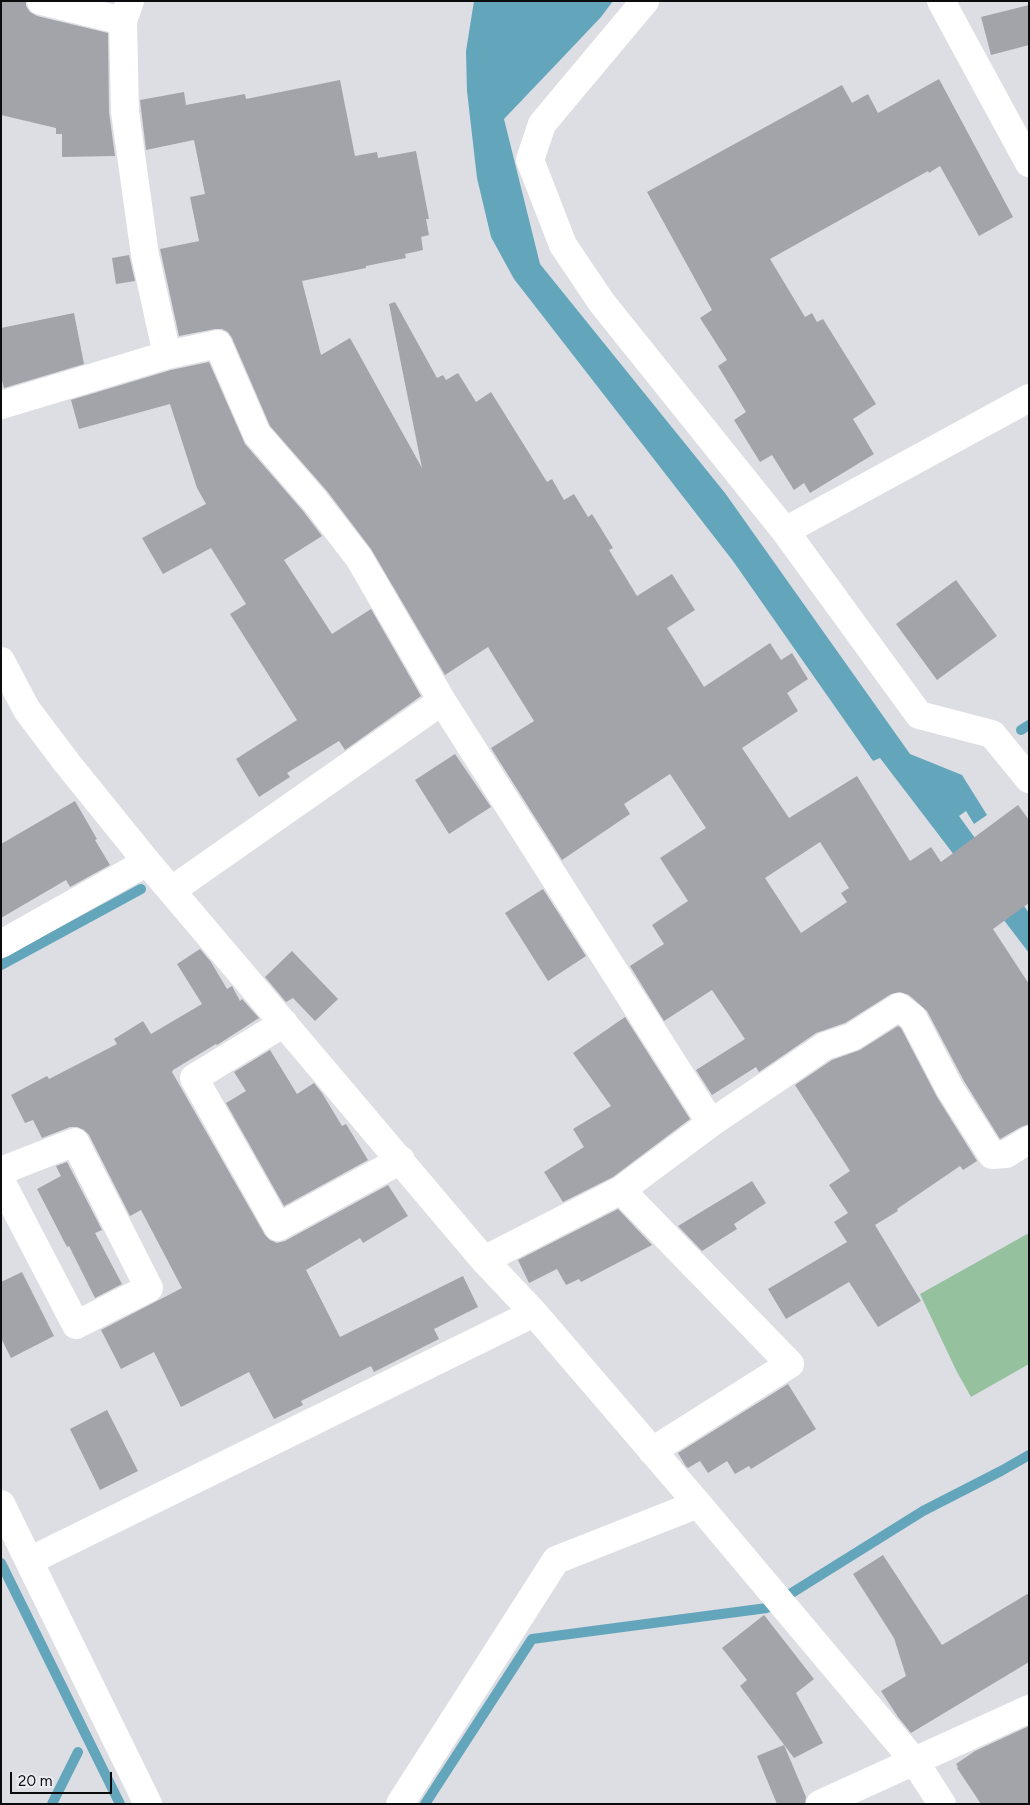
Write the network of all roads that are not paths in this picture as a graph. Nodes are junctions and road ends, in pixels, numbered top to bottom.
1 (41, 1) edge
2 (645, 1) edge
3 (941, 1) edge
4 (126, 11) edge
5 (1029, 163) edge
6 (167, 355) junction
7 (1029, 398) edge
8 (1, 405) edge
9 (785, 531) junction
10 (1, 661) edge
11 (442, 701) junction
12 (1029, 779) edge
13 (147, 862) junction
14 (172, 890) junction
15 (1, 944) edge
16 (284, 1023) junction
17 (711, 1123) junction
18 (1029, 1140) edge
19 (400, 1160) junction
20 (1, 1171) edge
21 (1, 1181) edge
22 (621, 1190) junction
23 (484, 1260) junction
24 (534, 1313) junction
25 (652, 1451) junction
26 (1, 1504) edge
27 (698, 1504) junction
28 (29, 1561) junction
29 (1029, 1709) edge
30 (915, 1762) junction
31 (148, 1804) edge
32 (400, 1804) edge
33 (820, 1804) edge
34 (942, 1804) edge

1 - 4 street
2 - 9 street
3 - 5 street
4 - 6 street
6 - 8 street
6 - 11 street
7 - 9 street
9 - 12 street
10 - 13 street
11 - 14 street
11 - 17 street
13 - 14 street
13 - 15 street
14 - 16 street
16 - 19 street
16 - 19 street
17 - 18 street
17 - 22 street
19 - 23 street
20 - 21 street
22 - 23 street
22 - 25 street
23 - 24 street
24 - 25 street
24 - 28 street
25 - 27 street
26 - 28 street
27 - 30 street
27 - 32 street
28 - 31 street
29 - 30 street
30 - 33 street
30 - 34 street

